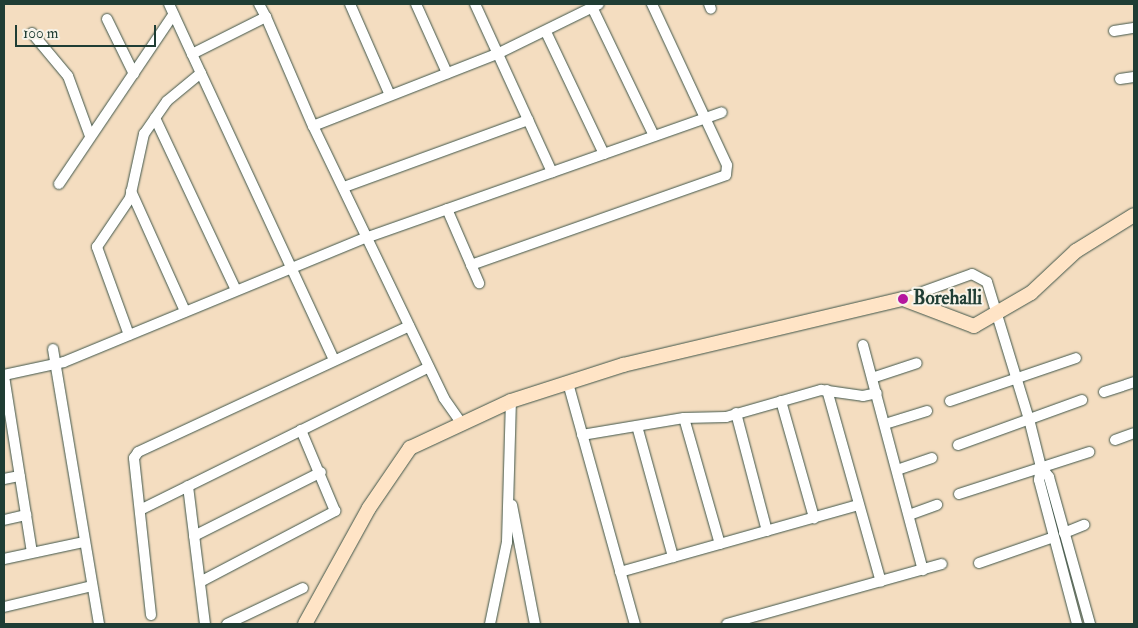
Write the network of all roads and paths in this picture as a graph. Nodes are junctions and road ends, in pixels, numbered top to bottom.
1 (169, 4) edge
2 (259, 4) edge
3 (350, 4) edge
4 (416, 4) edge
5 (475, 4) edge
6 (652, 4) edge
7 (596, 6) edge
8 (173, 15) junction
9 (266, 17) junction
10 (107, 19) dead end
11 (1134, 28) edge
12 (1114, 31) dead end
13 (32, 32) dead end
14 (546, 32) junction
15 (499, 53) junction
16 (192, 54) junction
17 (201, 73) junction
18 (447, 73) junction
19 (134, 74) junction
20 (1134, 77) edge
21 (1120, 79) dead end
22 (390, 95) junction
23 (722, 112) dead end
24 (155, 118) junction
25 (705, 118) junction
26 (528, 120) junction
27 (313, 126) junction
28 (90, 136) junction
29 (654, 136) junction
30 (604, 154) junction
31 (552, 172) junction
32 (59, 184) dead end
33 (344, 187) junction
34 (131, 191) junction
35 (447, 209) junction
36 (1134, 215) edge
37 (368, 237) junction
38 (472, 265) junction
39 (291, 268) junction
40 (479, 282) dead end
41 (236, 290) junction
42 (902, 298) junction
43 (997, 309) junction
44 (185, 311) junction
45 (409, 326) junction
46 (129, 335) junction
47 (863, 345) dead end
48 (53, 349) dead end
49 (1076, 358) dead end
50 (334, 360) junction
51 (56, 363) junction
52 (917, 363) dead end
53 (429, 367) junction
54 (4, 376) edge
55 (1017, 377) junction
56 (872, 378) junction
57 (1134, 382) edge
58 (568, 383) junction
59 (827, 390) junction
60 (1104, 392) dead end
61 (877, 393) junction
62 (950, 400) dead end
63 (1082, 400) dead end
64 (511, 401) junction
65 (781, 401) junction
66 (927, 411) dead end
67 (736, 413) junction
68 (684, 418) junction
69 (1029, 419) junction
70 (462, 424) junction
71 (885, 424) junction
72 (637, 426) junction
73 (301, 430) junction
74 (1134, 433) edge
75 (582, 435) junction
76 (1114, 440) dead end
77 (958, 445) dead end
78 (1089, 452) dead end
79 (932, 458) dead end
80 (1041, 467) junction
81 (897, 470) junction
82 (321, 472) junction
83 (20, 476) junction
84 (4, 479) edge
85 (188, 486) junction
86 (959, 494) dead end
87 (511, 499) junction
88 (859, 505) junction
89 (937, 505) dead end
90 (140, 510) junction
91 (26, 515) junction
92 (909, 515) junction
93 (814, 518) junction
94 (4, 520) edge
95 (1084, 526) dead end
96 (767, 531) junction
97 (1059, 535) junction
98 (194, 536) junction
99 (84, 542) junction
100 (720, 544) junction
101 (32, 552) junction
102 (673, 557) junction
103 (4, 559) edge
104 (979, 563) dead end
105 (942, 564) dead end
106 (923, 570) junction
107 (620, 572) junction
108 (200, 582) junction
109 (881, 582) junction
110 (92, 586) junction
111 (303, 588) dead end
112 (4, 607) edge
113 (151, 615) dead end
114 (99, 624) edge
115 (205, 624) edge
116 (227, 624) edge
117 (305, 624) edge
118 (490, 624) edge
119 (535, 624) edge
120 (635, 624) edge
121 (727, 624) edge
122 (1077, 624) edge
123 (1090, 624) edge

1 - 8 street
2 - 9 street
3 - 22 street
4 - 18 street
5 - 15 street
6 - 25 street
7 - 14 street
7 - 29 street
8 - 16 street
8 - 19 street
9 - 16 street
9 - 27 street
10 - 19 street
11 - 12 street
13 - 28 street
14 - 15 street
14 - 30 street
15 - 18 street
15 - 26 street
16 - 17 street
17 - 24 street
17 - 39 street
18 - 22 street
19 - 28 street
20 - 21 street
22 - 27 street
23 - 25 street
24 - 34 street
24 - 41 street
25 - 29 street
25 - 38 street
26 - 31 street
26 - 33 street
27 - 33 street
28 - 32 street
29 - 30 street
30 - 31 street
31 - 35 street
33 - 37 street
34 - 44 street
34 - 46 street
35 - 37 street
35 - 38 street
36 - 43 main road
37 - 39 street
37 - 45 street
38 - 40 street
39 - 41 street
39 - 50 street
41 - 44 street
42 - 43 main road
42 - 43 street
42 - 58 main road
43 - 55 street
44 - 46 street
45 - 50 street
45 - 53 street
46 - 51 street
47 - 56 street
48 - 51 street
49 - 55 street
50 - 90 street
51 - 54 street
51 - 99 street
52 - 56 street
53 - 70 street
53 - 73 street
54 - 83 street
55 - 62 street
55 - 69 street
56 - 61 street
57 - 60 street
58 - 64 main road
58 - 75 street
59 - 61 street
59 - 65 street
59 - 88 street
61 - 71 street
63 - 69 street
64 - 70 main road
64 - 87 street
65 - 67 street
65 - 93 street
66 - 71 street
67 - 68 street
67 - 96 street
68 - 72 street
68 - 100 street
69 - 77 street
69 - 80 street
70 - 117 main road
71 - 81 street
72 - 75 street
72 - 102 street
73 - 82 street
73 - 85 street
74 - 76 street
75 - 107 street
78 - 80 street
79 - 81 street
80 - 86 street
80 - 97 street
81 - 92 street
82 - 98 street
82 - 108 street
83 - 84 street
83 - 91 street
85 - 90 street
85 - 98 street
87 - 118 street
87 - 119 street
88 - 93 street
88 - 109 street
89 - 92 street
90 - 113 street
91 - 94 street
91 - 101 street
92 - 106 street
93 - 96 street
95 - 97 street
96 - 100 street
97 - 104 street
97 - 122 street
97 - 123 street
98 - 108 street
99 - 101 street
99 - 110 street
100 - 102 street
101 - 103 street
102 - 107 street
105 - 106 street
106 - 109 street
107 - 120 street
108 - 115 street
109 - 121 street
110 - 112 street
110 - 114 street
111 - 116 street

